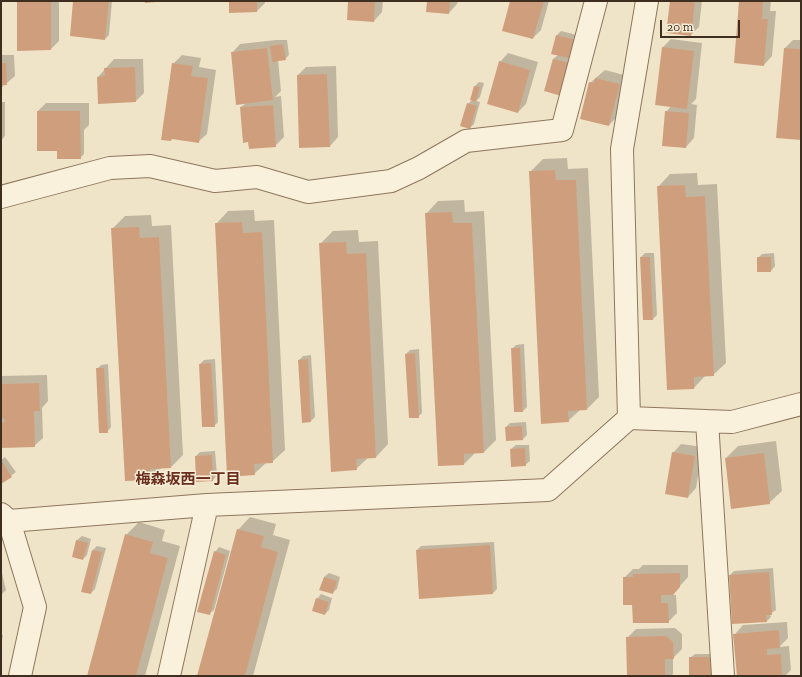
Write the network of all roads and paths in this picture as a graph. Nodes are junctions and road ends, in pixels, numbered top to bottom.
1 (596, 1) edge
2 (647, 1) edge
3 (1, 197) edge
4 (801, 404) edge
5 (629, 418) junction
6 (707, 421) junction
7 (207, 505) junction
8 (5, 517) edge
9 (20, 676) edge
10 (169, 676) edge
11 (723, 676) edge

1 - 3 street
2 - 5 street
4 - 6 street
5 - 6 street
5 - 7 street
6 - 11 street
7 - 8 street
7 - 10 street
8 - 9 street

